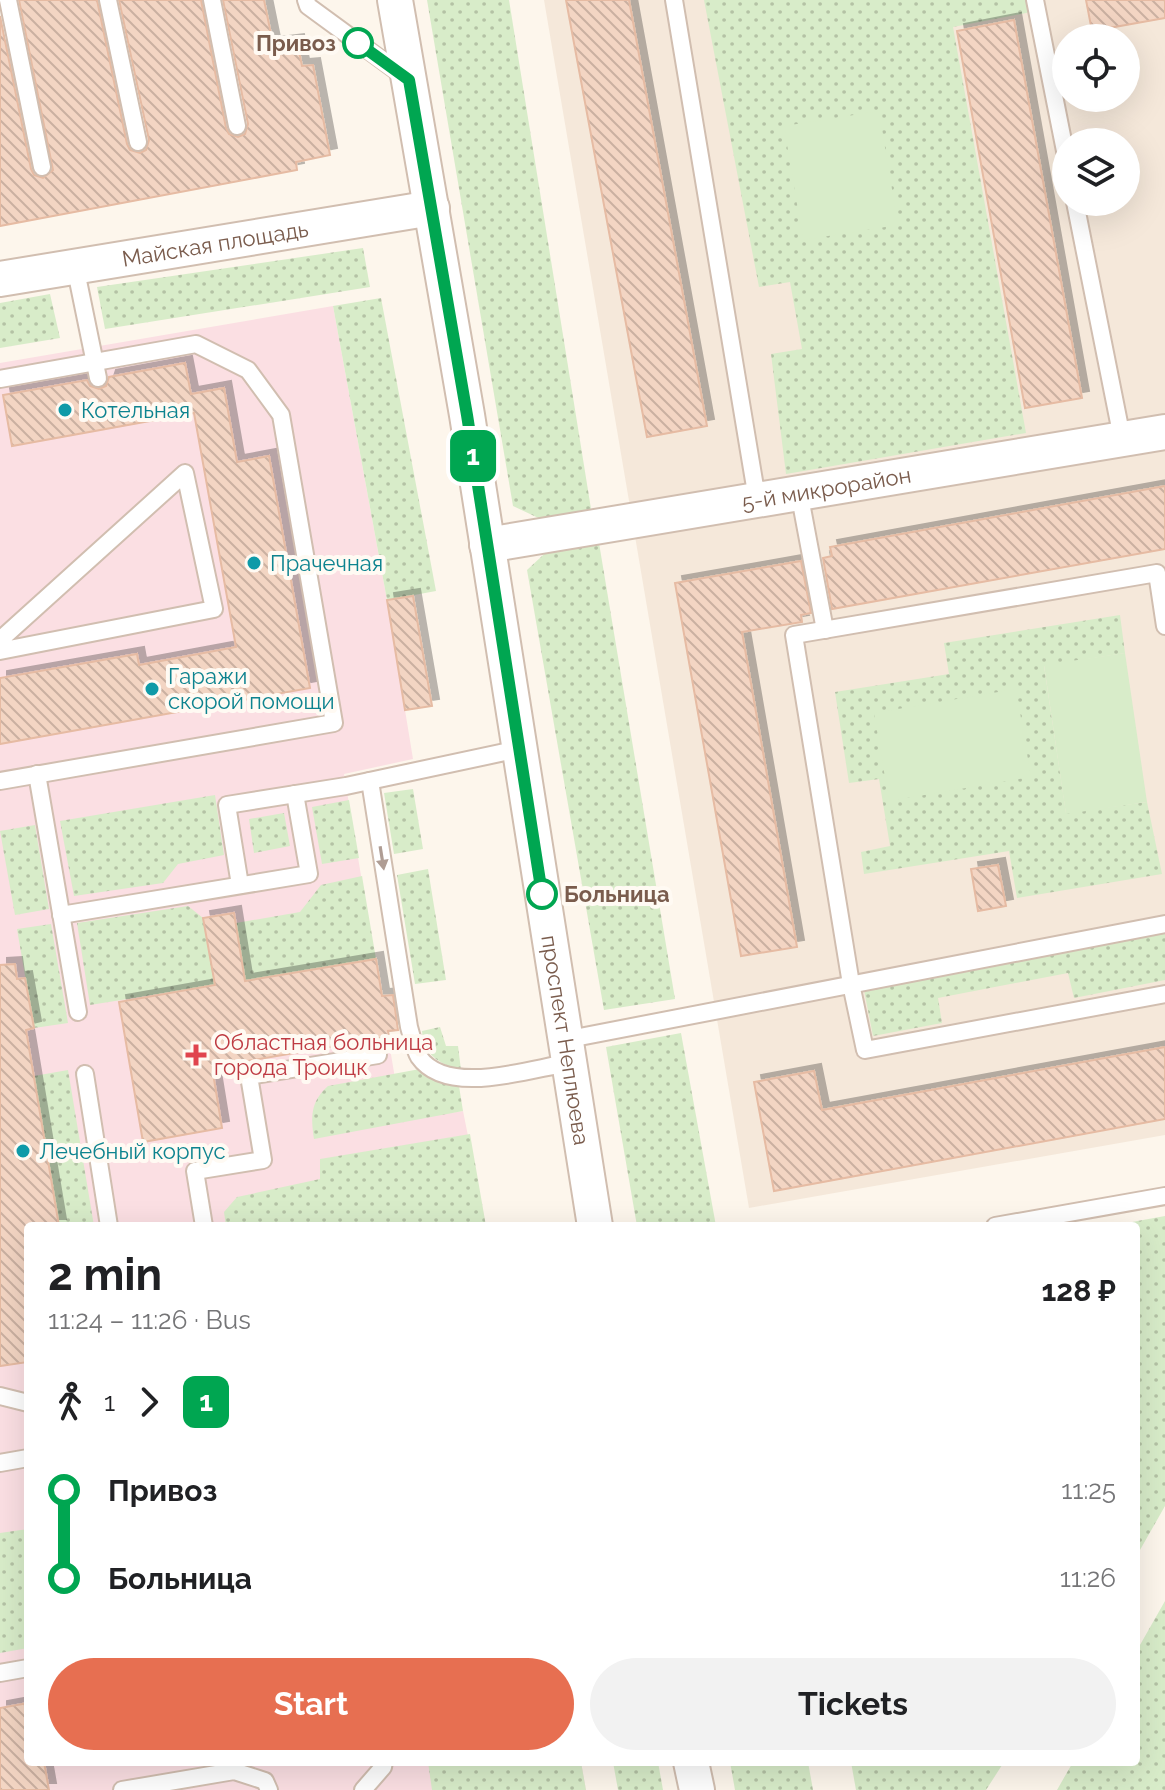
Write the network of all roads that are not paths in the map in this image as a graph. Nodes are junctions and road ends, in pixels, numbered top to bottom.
1 (8, 0) edge
2 (108, 0) edge
3 (212, 0) edge
4 (306, 0) edge
5 (395, 0) edge
6 (674, 0) edge
7 (1035, 0) edge
8 (409, 80) junction
9 (237, 126) dead end
10 (1060, 128) edge
11 (138, 142) dead end
12 (42, 167) dead end
13 (432, 208) junction
14 (1078, 216) edge
15 (75, 266) junction
16 (0, 279) edge
17 (95, 361) junction
18 (98, 378) dead end
19 (0, 379) edge
20 (1165, 432) edge
21 (1122, 438) junction
22 (799, 492) junction
23 (757, 499) junction
24 (487, 545) junction
25 (1165, 626) edge
26 (825, 630) junction
27 (0, 640) edge
28 (0, 651) edge
29 (519, 749) junction
30 (37, 774) junction
31 (0, 781) edge
32 (370, 781) junction
33 (295, 794) junction
34 (240, 885) junction
35 (61, 915) junction
36 (1165, 924) edge
37 (851, 984) junction
38 (1165, 994) edge
39 (78, 1012) dead end
40 (566, 1051) junction
41 (378, 1055) dead end
42 (85, 1074) dead end
43 (1165, 1196) edge
44 (108, 1222) edge
45 (203, 1222) edge
46 (594, 1222) edge
47 (1018, 1222) edge
48 (0, 1396) edge
49 (24, 1402) edge
50 (24, 1459) edge
51 (0, 1463) edge
52 (24, 1669) edge
53 (0, 1673) edge
54 (383, 1766) edge
55 (692, 1766) edge
56 (122, 1790) edge
57 (269, 1790) edge
58 (363, 1790) edge
59 (697, 1790) edge

1 - 12 lane
2 - 11 lane
3 - 9 lane
4 - 8 lane
5 - 8 street, проспект Неплюева
6 - 23 lane
7 - 10 lane
8 - 13 street, проспект Неплюева
13 - 15 street, Майская площадь
13 - 24 street, проспект Неплюева
14 - 21 lane
15 - 16 street, Майская площадь
15 - 17 lane
17 - 18 lane
17 - 19 lane
17 - 30 lane
20 - 21 street, 5-й микрорайон
21 - 22 street, 5-й микрорайон
22 - 23 street, 5-й микрорайон
22 - 26 lane
23 - 24 street, 5-й микрорайон
24 - 29 street, проспект Неплюева
25 - 26 lane
26 - 37 lane
27 - 28 lane
29 - 32 lane
29 - 40 street, проспект Неплюева
30 - 31 lane
30 - 35 lane
32 - 33 lane
32 -> 40 lane
33 - 34 lane
33 - 34 lane
34 - 35 lane
35 - 39 lane
36 - 37 lane
37 - 38 lane
37 - 40 lane
40 - 46 street, проспект Неплюева
41 - 45 lane
42 - 44 lane
43 - 47 lane
48 - 49 lane
50 - 51 lane
52 - 53 lane
54 - 58 lane
55 - 59 street
56 - 57 lane

